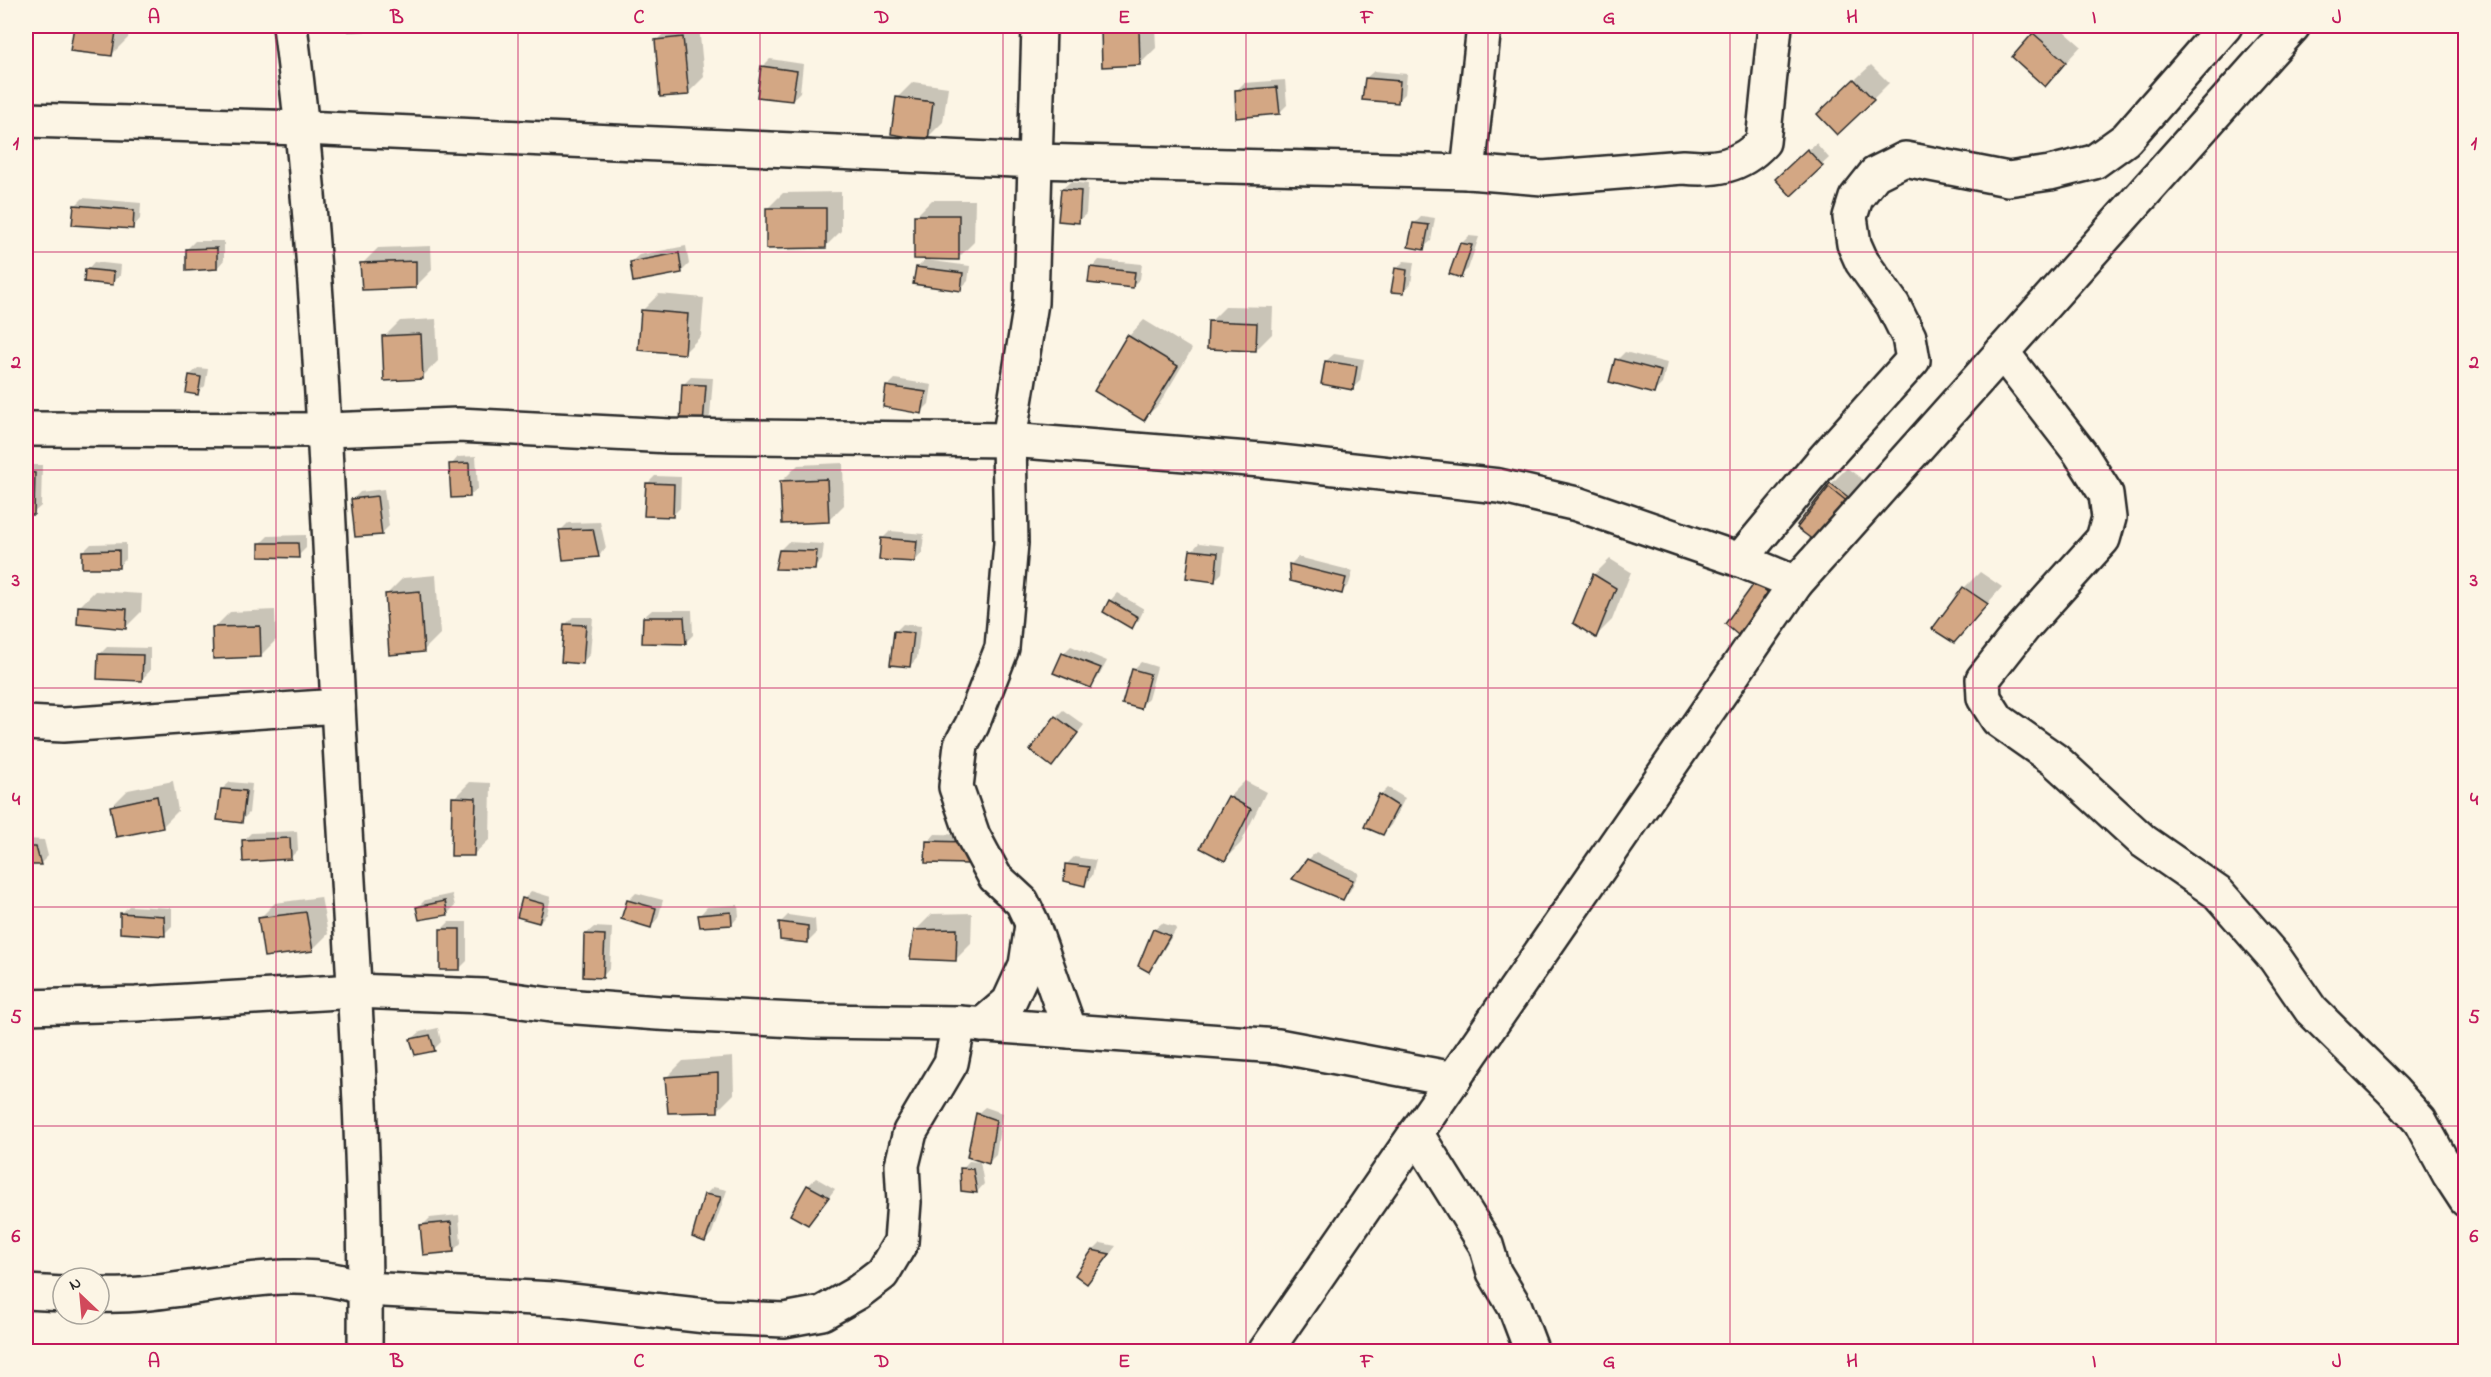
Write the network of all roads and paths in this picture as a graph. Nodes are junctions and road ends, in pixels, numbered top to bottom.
1 (290, 26) edge
2 (1039, 26) edge
3 (1484, 26) edge
4 (1775, 26) edge
5 (2224, 26) edge
6 (2293, 26) edge
7 (26, 120) edge
8 (303, 128) junction
9 (1035, 161) junction
10 (1468, 172) junction
11 (2002, 352) junction
12 (26, 429) edge
13 (326, 430) junction
14 (1010, 440) junction
15 (1740, 560) junction
16 (1796, 583) junction
17 (338, 706) junction
18 (26, 723) edge
19 (1032, 923) junction
20 (355, 991) junction
21 (26, 1007) edge
22 (971, 1024) junction
23 (1070, 1031) junction
24 (1454, 1078) junction
25 (1416, 1133) junction
26 (2466, 1200) edge
27 (366, 1289) junction
28 (26, 1292) edge
29 (51, 1293) edge
30 (111, 1294) edge
31 (365, 1352) edge
32 (1265, 1352) edge
33 (1532, 1352) edge

1 - 8 street
2 - 9 street
3 - 10 street
4 - 10 street
5 - 15 street
6 - 11 street
7 - 8 street
8 - 9 street
8 - 13 street
9 - 10 street
9 - 14 street
11 - 16 street
11 - 26 street
12 - 13 street
13 - 14 street
13 - 17 street
14 - 15 street
14 - 19 street
15 - 16 street
16 - 24 street
17 - 18 street
17 - 20 street
19 - 22 street
19 - 23 street
20 - 21 street
20 - 22 street
20 - 27 street
22 - 23 street
22 - 27 street
23 - 24 street
24 - 25 street
25 - 32 street
25 - 33 street
27 - 30 street
27 - 31 street
28 - 29 street

